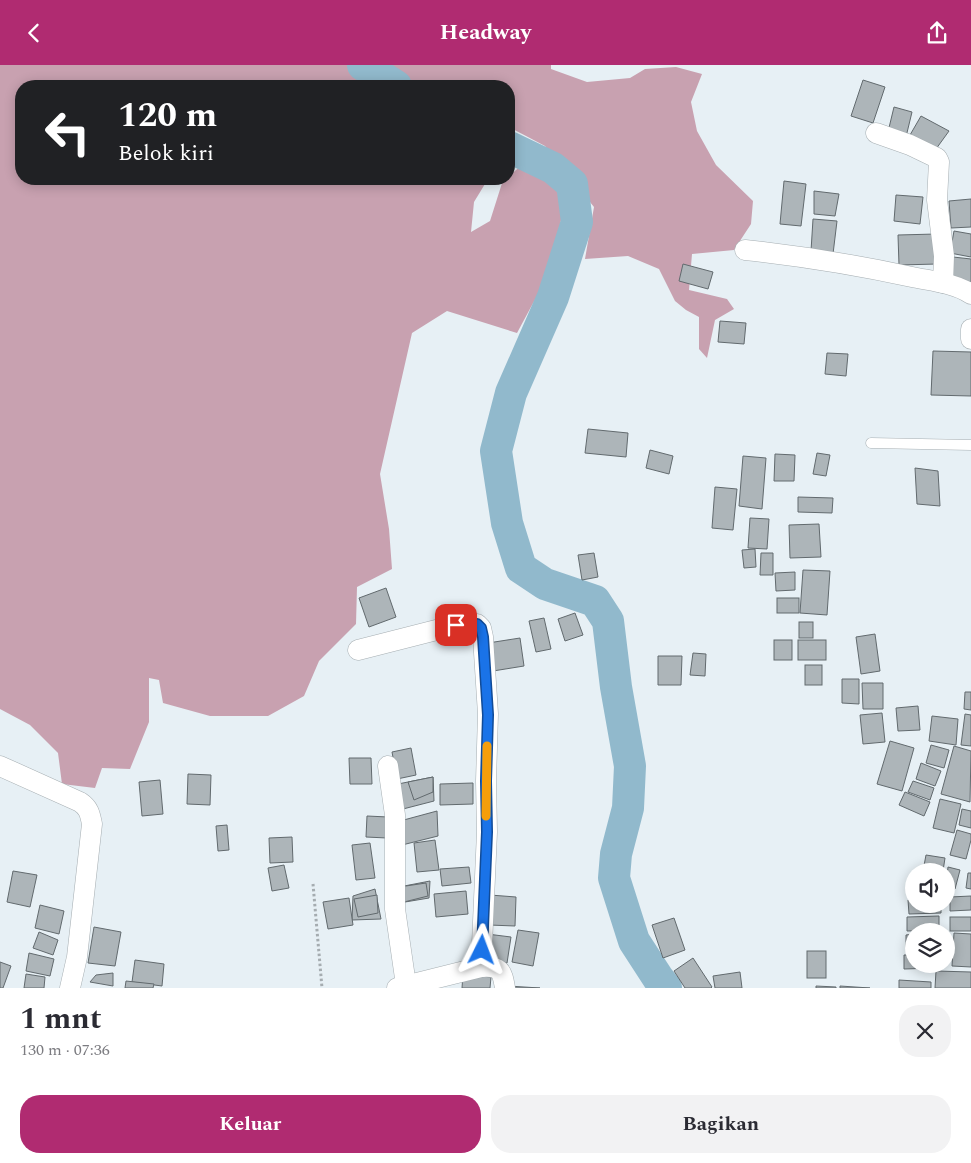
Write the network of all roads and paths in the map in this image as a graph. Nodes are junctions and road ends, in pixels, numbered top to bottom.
1 (876, 133) dead end
2 (745, 250) dead end
3 (943, 283) junction
4 (971, 294) edge
5 (971, 329) edge
6 (971, 339) edge
7 (871, 443) dead end
8 (971, 445) edge
9 (358, 650) dead end
10 (0, 766) edge
11 (388, 766) dead end
12 (313, 884) dead end
13 (481, 967) junction
14 (402, 987) edge
15 (70, 988) edge
16 (322, 988) edge
17 (505, 988) edge

1 - 3 street
2 - 3 street
3 - 4 street
5 - 6 street
7 - 8 lane
9 - 13 street
10 - 15 street
11 - 14 street
12 - 16 path
13 - 14 street
13 - 17 street

